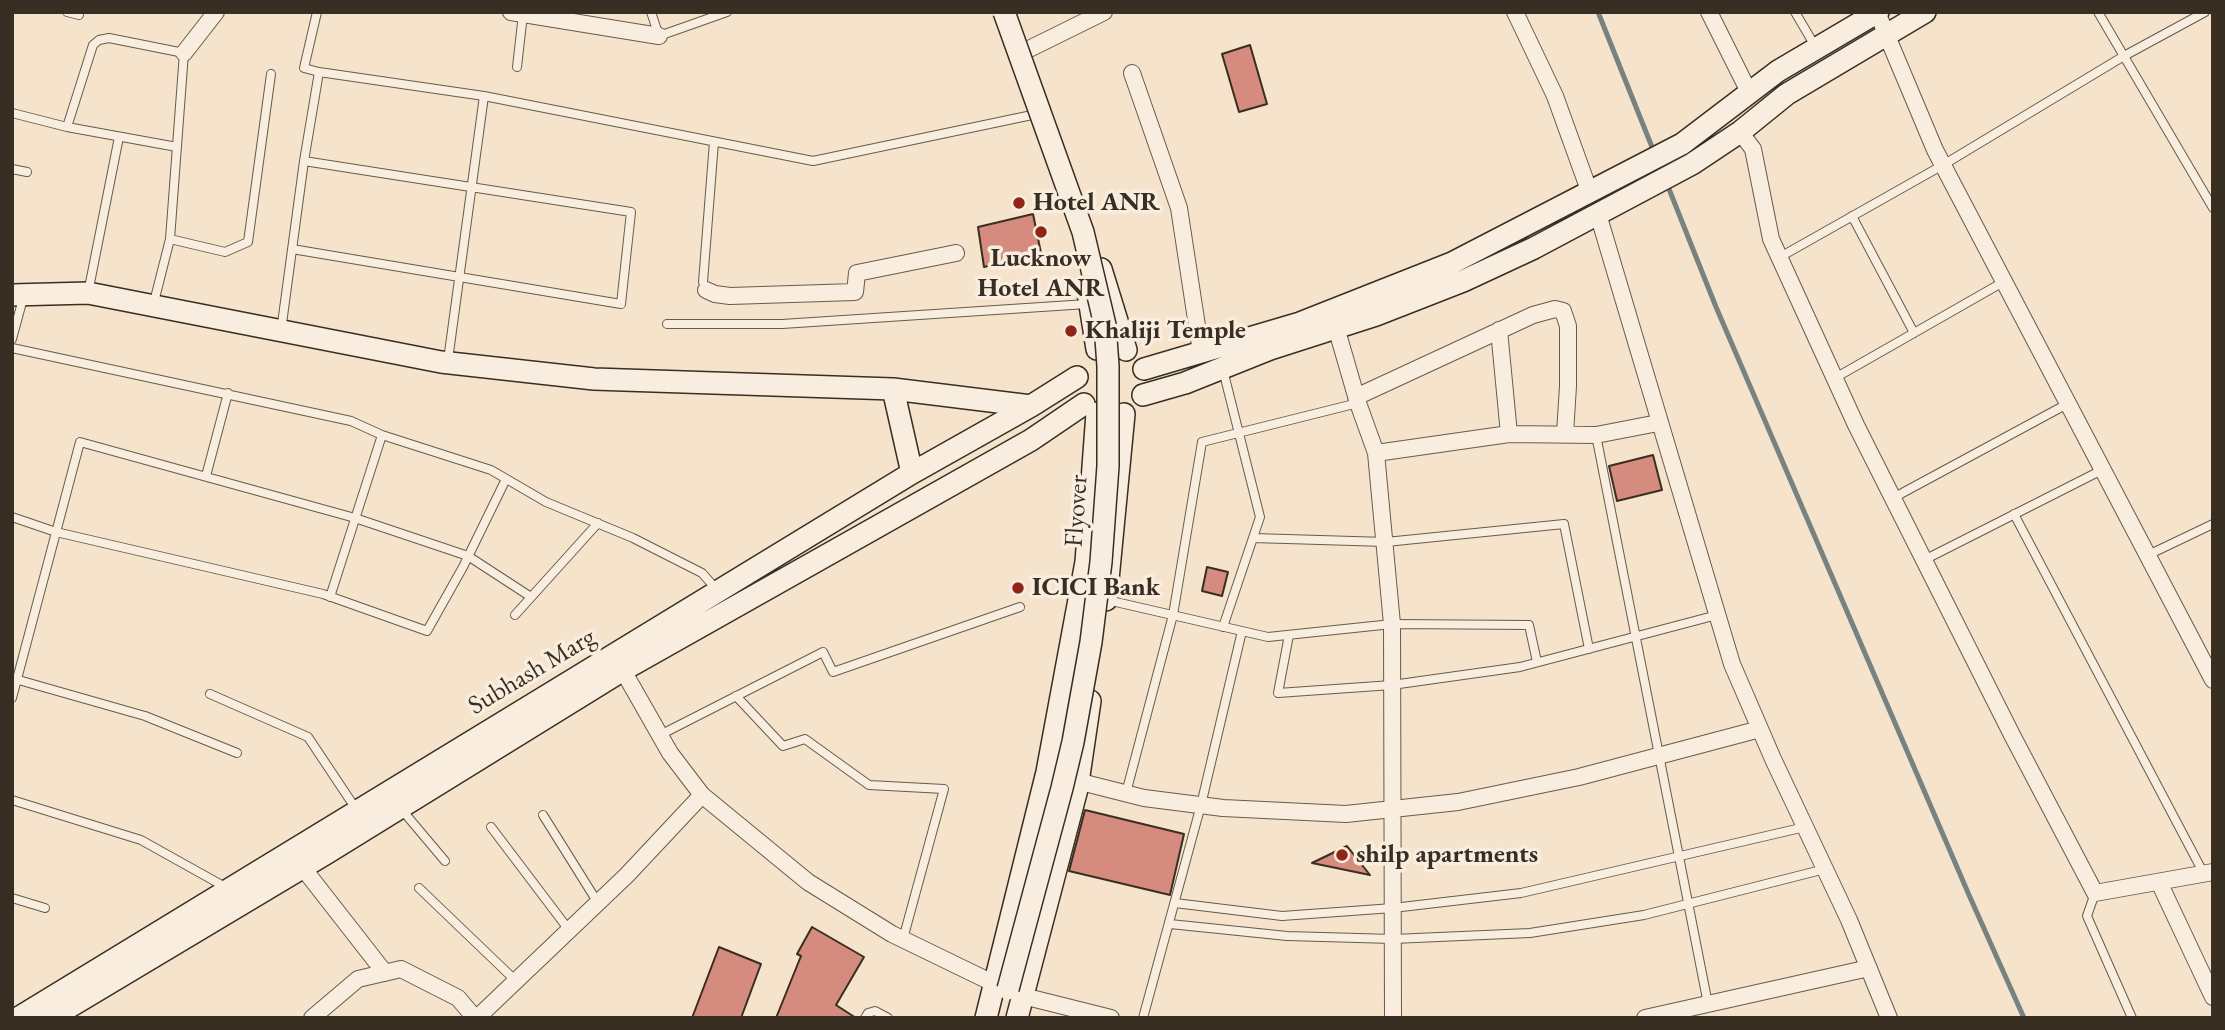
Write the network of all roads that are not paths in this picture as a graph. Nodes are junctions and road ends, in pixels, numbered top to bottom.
1 (67, 12) edge
2 (216, 12) edge
3 (317, 12) edge
4 (651, 12) edge
5 (727, 12) edge
6 (994, 12) edge
7 (1004, 12) edge
8 (1013, 12) edge
9 (1104, 12) edge
10 (1515, 12) edge
11 (1709, 12) edge
12 (1796, 12) edge
13 (1878, 12) edge
14 (1925, 12) edge
15 (2098, 12) edge
16 (2205, 12) edge
17 (517, 13) edge
18 (79, 15) dead end
19 (1887, 35) junction
20 (659, 36) junction
21 (1816, 48) junction
22 (1027, 50) junction
23 (184, 53) junction
24 (2123, 57) junction
25 (517, 67) dead end
26 (320, 72) junction
27 (1132, 73) dead end
28 (271, 74) dead end
29 (1749, 92) junction
30 (484, 96) junction
31 (12, 113) edge
32 (1032, 115) junction
33 (67, 127) junction
34 (1740, 132) junction
35 (119, 137) junction
36 (714, 142) junction
37 (177, 147) junction
38 (304, 161) junction
39 (1943, 165) junction
40 (12, 169) edge
41 (27, 172) dead end
42 (471, 187) junction
43 (1590, 193) junction
44 (2213, 208) edge
45 (1598, 214) junction
46 (1852, 216) junction
47 (170, 239) junction
48 (292, 248) junction
49 (956, 253) dead end
50 (1780, 257) junction
51 (459, 277) junction
52 (2005, 281) junction
53 (706, 290) joint
54 (88, 293) junction
55 (18, 295) edge
56 (1090, 304) junction
57 (153, 306) junction
58 (667, 324) dead end
59 (1336, 327) junction
60 (1499, 330) junction
61 (281, 331) junction
62 (1913, 333) junction
63 (12, 339) edge
64 (12, 348) edge
65 (1097, 349) junction
66 (1126, 350) junction
67 (1201, 352) junction
68 (447, 363) junction
69 (1222, 368) junction
70 (1144, 369) junction
71 (1077, 377) junction
72 (1835, 378) junction
73 (893, 389) junction
74 (228, 393) junction
75 (1143, 395) junction
76 (1357, 400) junction
77 (2069, 403) junction
78 (1031, 406) junction
79 (1091, 409) junction
80 (1124, 414) junction
81 (1658, 423) junction
82 (1239, 433) junction
83 (1509, 434) junction
84 (1565, 434) junction
85 (382, 435) junction
86 (1596, 435) junction
87 (1376, 453) junction
88 (2103, 469) junction
89 (912, 473) junction
90 (206, 477) junction
91 (506, 479) junction
92 (1893, 499) junction
93 (2014, 514) junction
94 (12, 517) edge
95 (355, 518) junction
96 (598, 523) junction
97 (2213, 524) edge
98 (56, 532) junction
99 (1253, 538) junction
100 (1385, 542) junction
101 (2148, 555) junction
102 (468, 556) junction
103 (1924, 560) junction
104 (719, 591) junction
105 (1080, 594) junction
106 (330, 597) junction
107 (531, 597) junction
108 (1106, 600) junction
109 (1020, 607) dead end
110 (515, 615) dead end
111 (1173, 615) junction
112 (1717, 615) junction
113 (1392, 624) junction
114 (1223, 626) junction
115 (1242, 631) junction
116 (1289, 635) junction
117 (1636, 636) junction
118 (1589, 649) junction
119 (619, 662) junction
120 (1537, 662) junction
121 (15, 679) edge
122 (2213, 680) edge
123 (1392, 685) junction
124 (210, 694) dead end
125 (736, 696) junction
126 (12, 698) edge
127 (1760, 729) junction
128 (660, 735) junction
129 (237, 753) dead end
130 (1660, 756) junction
131 (1047, 772) junction
132 (1078, 780) junction
133 (1126, 793) junction
134 (702, 794) junction
135 (12, 800) edge
136 (1200, 805) junction
137 (401, 808) junction
138 (1392, 809) junction
139 (358, 812) junction
140 (543, 815) dead end
141 (491, 827) dead end
142 (1805, 827) junction
143 (1678, 856) junction
144 (297, 859) junction
145 (445, 861) dead end
146 (1825, 869) junction
147 (2208, 873) edge
148 (2159, 882) junction
149 (419, 888) dead end
150 (230, 889) junction
151 (2095, 893) junction
152 (12, 898) edge
153 (598, 903) junction
154 (1175, 903) junction
155 (1687, 904) junction
156 (45, 908) dead end
157 (1392, 908) junction
158 (1170, 923) junction
159 (569, 930) junction
160 (902, 939) junction
161 (1392, 939) junction
162 (1869, 968) junction
163 (385, 973) junction
164 (516, 981) junction
165 (1009, 990) junction
166 (2213, 997) edge
167 (1708, 1004) junction
168 (19, 1014) edge
169 (51, 1018) edge
170 (312, 1018) edge
171 (476, 1018) edge
172 (865, 1018) edge
173 (888, 1018) edge
174 (986, 1018) edge
175 (1000, 1018) edge
176 (1017, 1018) edge
177 (1111, 1018) edge
178 (1143, 1018) edge
179 (1393, 1018) edge
180 (1645, 1018) edge
181 (1889, 1018) edge
182 (2132, 1018) edge

1 - 18 lane
2 - 23 street
3 - 26 lane
4 - 20 lane
5 - 20 lane
6 - 32 main road
7 - 165 main road, Flyover, bridge
8 - 22 main road
9 - 22 street
10 - 43 street
11 - 29 street
12 - 21 lane
13 - 19 street
13 - 21 main road
14 - 19 main road
15 - 24 lane
16 - 24 lane
17 - 20 street
17 - 25 lane
19 - 34 main road
19 - 39 street
21 - 29 main road
22 - 66 main road
23 - 33 lane
23 - 37 lane
24 - 39 lane
24 - 44 lane
26 - 30 lane
26 - 38 lane
27 - 67 street
28 - 47 lane
29 - 43 main road
30 - 36 lane
30 - 42 lane
31 - 33 lane
32 - 36 lane
32 - 56 main road
33 - 35 lane
34 - 45 main road
34 - 50 street
35 - 37 lane
35 - 54 lane
36 - 53 lane
37 - 47 lane
38 - 42 lane
38 - 48 lane
39 - 46 lane
39 - 52 street
40 - 41 lane
42 - 51 lane
42 - 51 lane
43 - 67 main road
45 - 59 main road
45 - 81 street
46 - 50 lane
46 - 62 lane
47 - 57 lane
48 - 51 lane
48 - 61 lane
49 - 53 street
50 - 72 street
51 - 68 lane
52 - 62 lane
52 - 77 street
54 - 55 main road
54 - 57 main road
55 - 63 lane
56 - 58 lane
56 - 65 main road
57 - 61 main road
59 - 69 main road
59 - 76 street
60 - 76 street
60 - 83 street
60 - 84 street
61 - 68 main road
62 - 72 lane
64 - 74 lane
65 - 66 main road
65 - 71 main road
66 - 70 main road
67 - 70 main road
68 - 73 main road
69 - 75 main road
69 - 82 lane
70 - 75 main road
71 - 78 main road, Subhash Marg
71 - 79 main road
72 - 92 street
73 - 78 main road
73 - 89 main road
74 - 85 lane
74 - 90 lane
75 - 80 main road
76 - 82 lane
76 - 87 street
77 - 88 street
77 - 92 lane
78 - 89 main road, Subhash Marg
79 - 80 main road
79 - 105 main road
79 - 119 main road
80 - 108 main road
81 - 86 street
81 - 112 street
82 - 99 lane
82 - 111 lane
83 - 84 street
83 - 87 street
84 - 86 street
85 - 91 lane
85 - 95 lane
86 - 117 lane
87 - 100 street
88 - 93 lane
88 - 101 street
89 - 104 main road, Subhash Marg
90 - 95 lane
90 - 98 lane
91 - 96 lane
91 - 102 lane
92 - 103 street
93 - 103 lane
93 - 147 lane
94 - 98 lane
95 - 102 lane
95 - 106 lane
96 - 104 lane
96 - 107 lane
97 - 101 lane
98 - 106 lane
98 - 121 lane
99 - 100 lane
99 - 114 lane
100 - 113 street
100 - 118 lane
101 - 122 street
102 - 106 lane
102 - 107 lane
103 - 151 street
104 - 119 main road, Subhash Marg
105 - 108 lane
105 - 131 main road
107 - 110 lane
108 - 111 lane
108 - 132 main road
109 - 125 lane
111 - 114 lane
111 - 133 lane
112 - 117 lane
112 - 127 street
113 - 116 lane
113 - 120 lane
113 - 123 street
114 - 115 lane
115 - 116 lane
115 - 136 lane
116 - 123 lane
117 - 118 lane
117 - 130 lane
118 - 120 lane
119 - 128 street
119 - 137 main road
119 - 139 main road, Subhash Marg
120 - 123 lane
121 - 126 lane
121 - 129 lane
123 - 138 street
124 - 139 lane
125 - 128 lane
125 - 160 lane
127 - 130 street
127 - 142 street
128 - 134 street
130 - 138 street
130 - 143 lane
131 - 132 street
131 - 165 main road
132 - 133 street
132 - 165 main road
133 - 136 street
134 - 153 street
134 - 160 street
135 - 150 lane
136 - 138 street
136 - 154 lane
137 - 144 main road
137 - 145 lane
138 - 157 street
139 - 144 main road, Subhash Marg
140 - 153 lane
141 - 159 lane
142 - 143 lane
142 - 146 street
143 - 155 lane
143 - 157 lane
144 - 150 main road, Subhash Marg
144 - 163 street
144 - 169 main road
146 - 155 lane
146 - 162 street
147 - 148 street
148 - 151 street
148 - 166 street
149 - 164 lane
150 - 168 main road, Subhash Marg
151 - 182 lane
152 - 156 lane
153 - 159 street
154 - 157 lane
154 - 158 lane
155 - 161 lane
155 - 167 lane
157 - 161 street
158 - 161 lane
158 - 178 lane
159 - 164 street
160 - 165 street
161 - 179 street
162 - 167 street
162 - 181 street
163 - 170 street
163 - 171 street
164 - 171 street
165 - 174 main road
165 - 175 main road, Flyover
165 - 176 main road
165 - 177 street
167 - 180 street
172 - 173 lane

